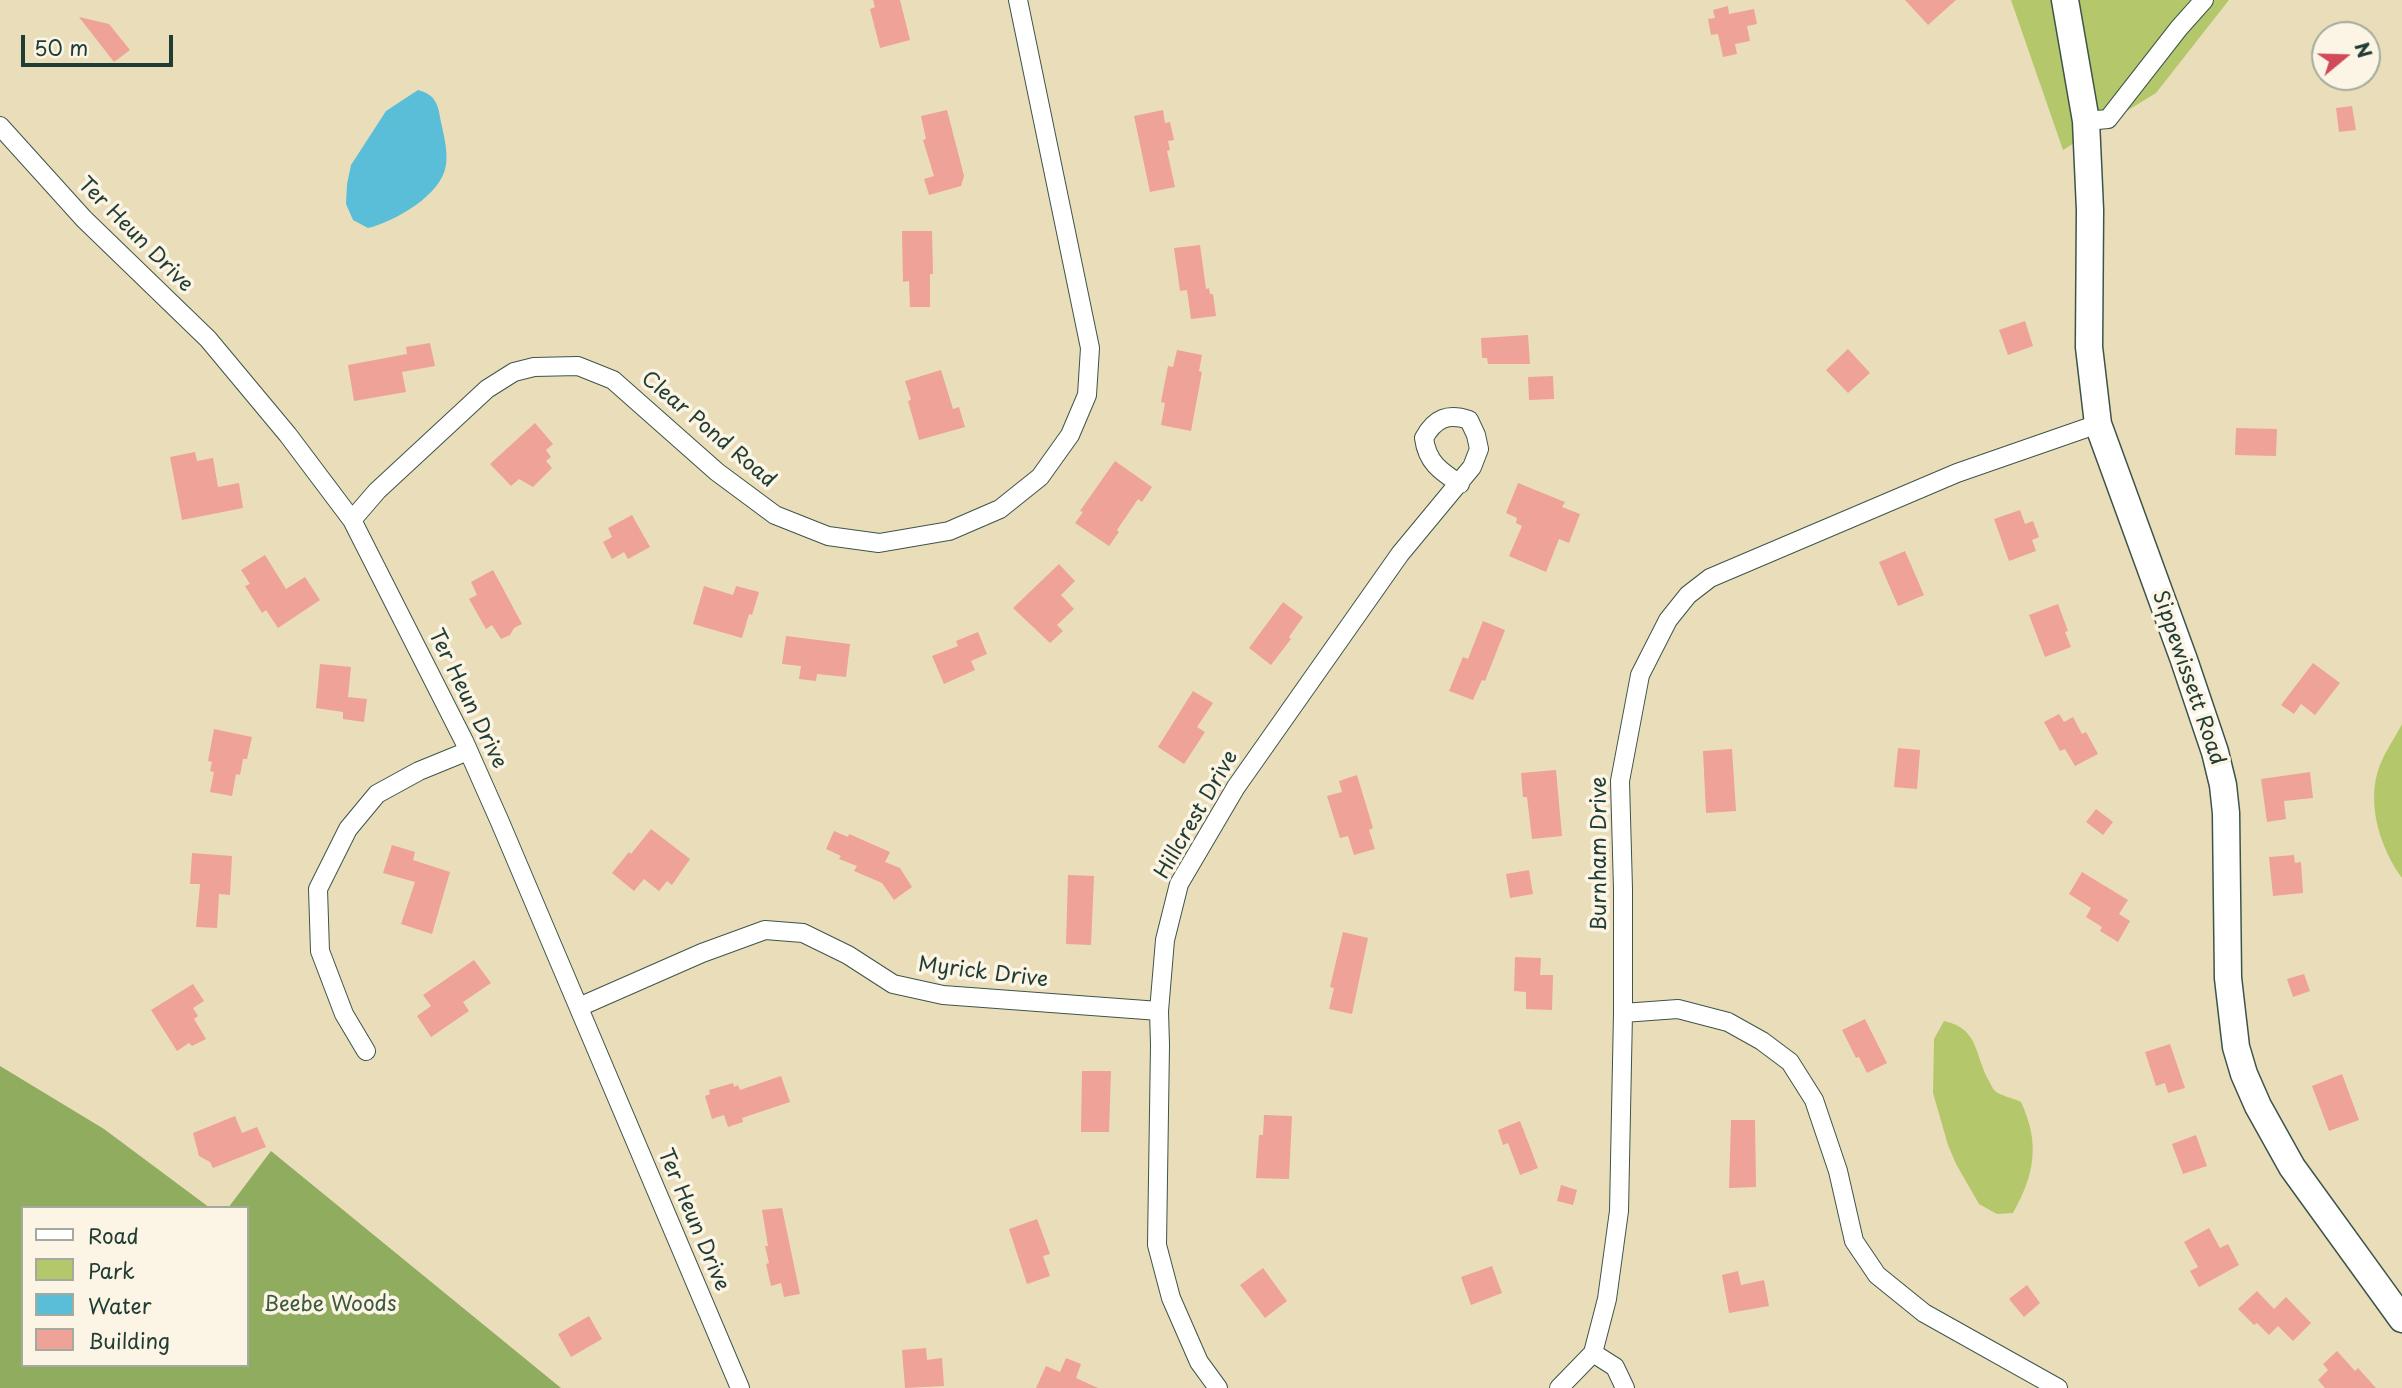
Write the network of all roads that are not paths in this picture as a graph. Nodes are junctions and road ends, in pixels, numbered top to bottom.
1 (1018, 0) edge
2 (2065, 0) edge
3 (2204, 0) edge
4 (2086, 121) junction
5 (0, 126) edge
6 (2098, 424) junction
7 (1460, 484) dead end
8 (352, 520) junction
9 (468, 751) junction
10 (579, 1007) junction
11 (1158, 1011) junction
12 (1623, 1013) junction
13 (366, 1051) dead end
14 (2402, 1319) edge
15 (1593, 1353) junction
16 (740, 1388) edge
17 (1218, 1388) edge
18 (1559, 1388) edge
19 (1625, 1388) edge
20 (2058, 1388) edge

1 - 8 street, Clear Pond Road
2 - 4 main road, Sippewissett Road
3 - 4 street
4 - 6 main road, Sippewissett Road
5 - 8 street, Ter Heun Drive
6 - 12 street, Burnham Drive
6 - 14 main road, Sippewissett Road
7 - 11 street, Hillcrest Drive
8 - 9 street, Ter Heun Drive
9 - 10 street, Ter Heun Drive
9 - 13 street
10 - 11 street, Myrick Drive
10 - 16 street, Ter Heun Drive
11 - 17 street, Hillcrest Drive
12 - 15 street, Burnham Drive
12 - 20 street
15 - 18 street
15 - 19 street

